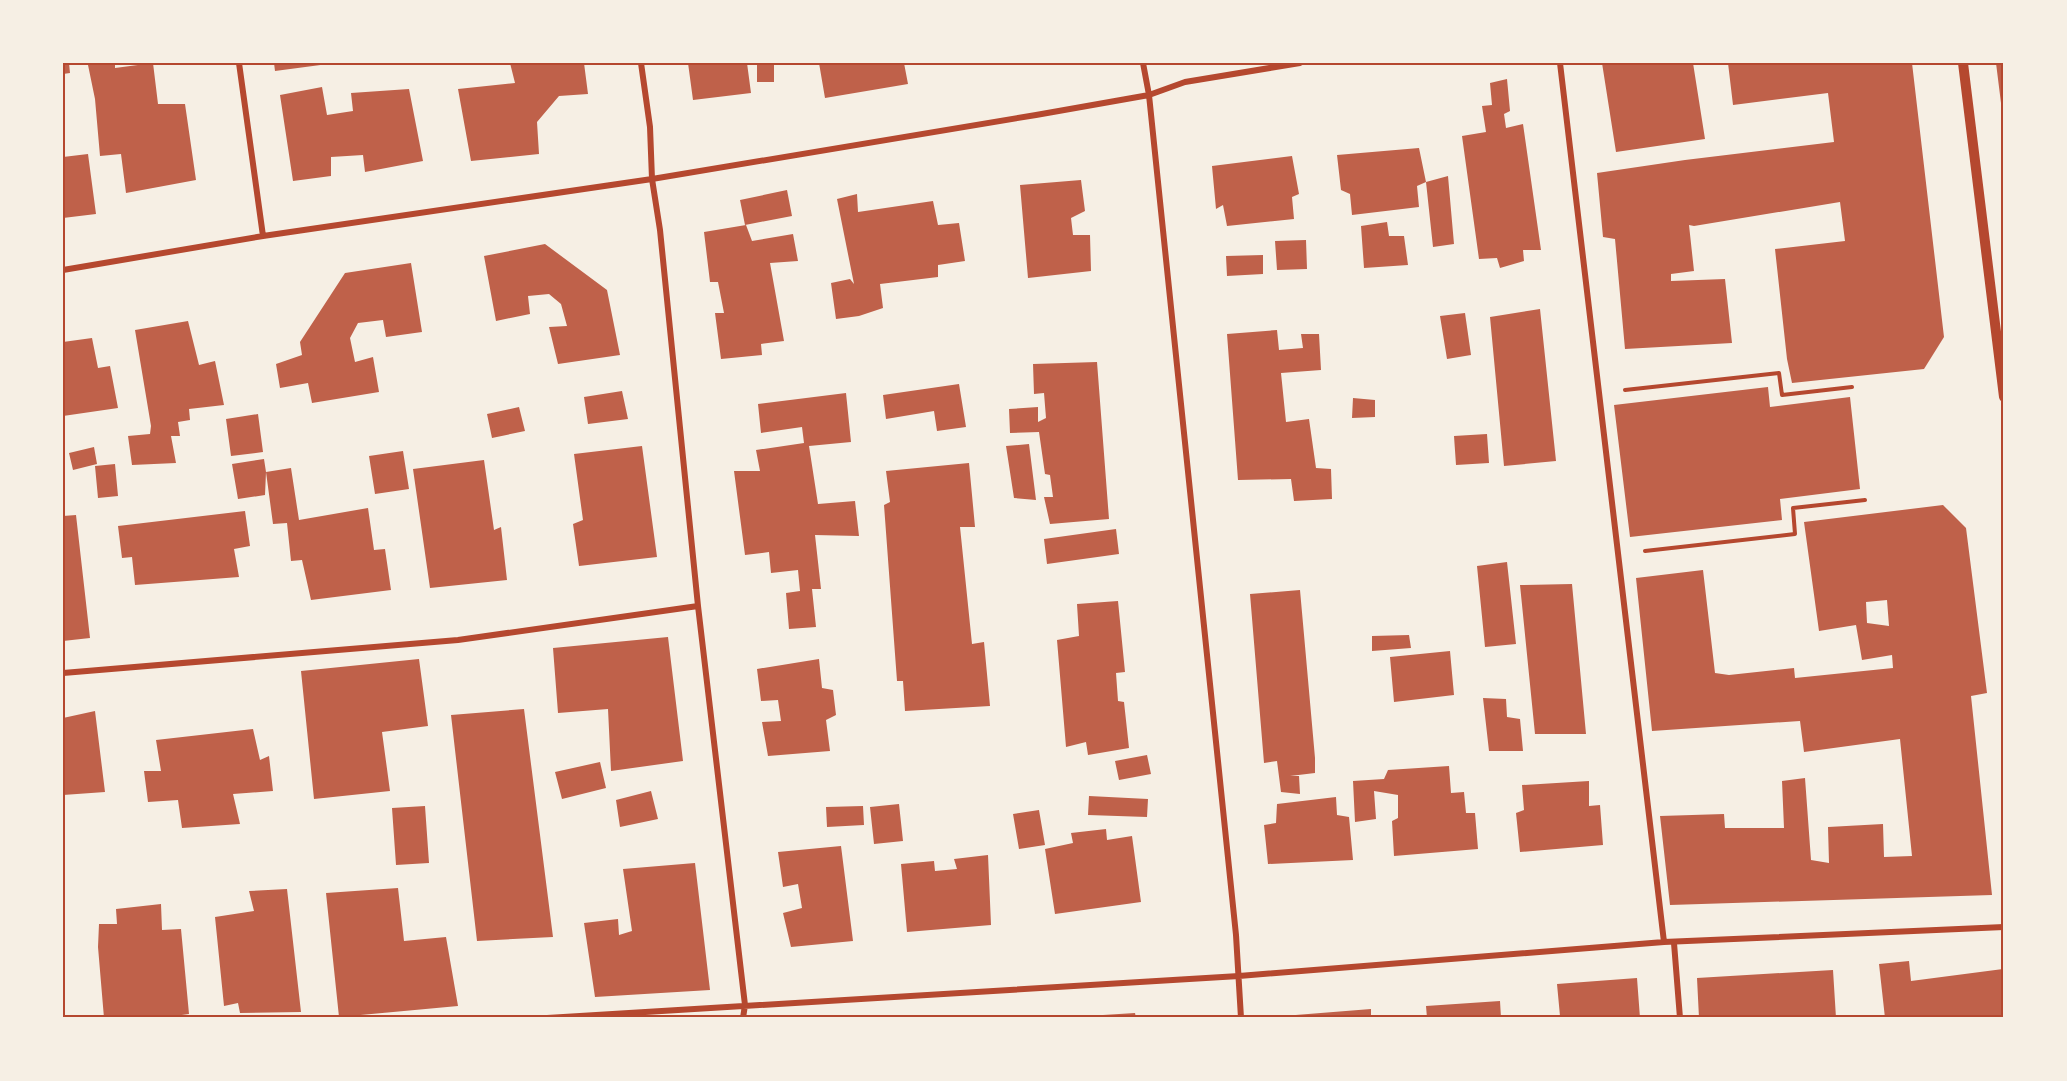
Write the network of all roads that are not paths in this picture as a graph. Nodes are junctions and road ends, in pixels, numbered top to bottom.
1 (239, 63) edge
2 (642, 63) edge
3 (1143, 63) edge
4 (1300, 63) edge
5 (1560, 63) edge
6 (1964, 63) edge
7 (1149, 95) junction
8 (652, 179) junction
9 (263, 236) junction
10 (63, 270) edge
11 (2004, 397) edge
12 (698, 606) junction
13 (63, 673) edge
14 (2004, 927) edge
15 (1664, 942) junction
16 (1674, 943) junction
17 (1239, 976) junction
18 (745, 1005) junction
19 (547, 1018) edge
20 (743, 1018) edge
21 (1241, 1018) edge
22 (1680, 1018) edge

1 - 9 street
2 - 8 street
3 - 7 street
4 - 7 street
5 - 15 street
6 - 11 street
7 - 8 street
7 - 17 street
8 - 9 street
8 - 12 street
9 - 10 street
12 - 13 street
12 - 18 street
14 - 16 street
15 - 16 street
15 - 17 street
16 - 22 street
17 - 18 street
17 - 21 street
18 - 19 street
18 - 20 street

